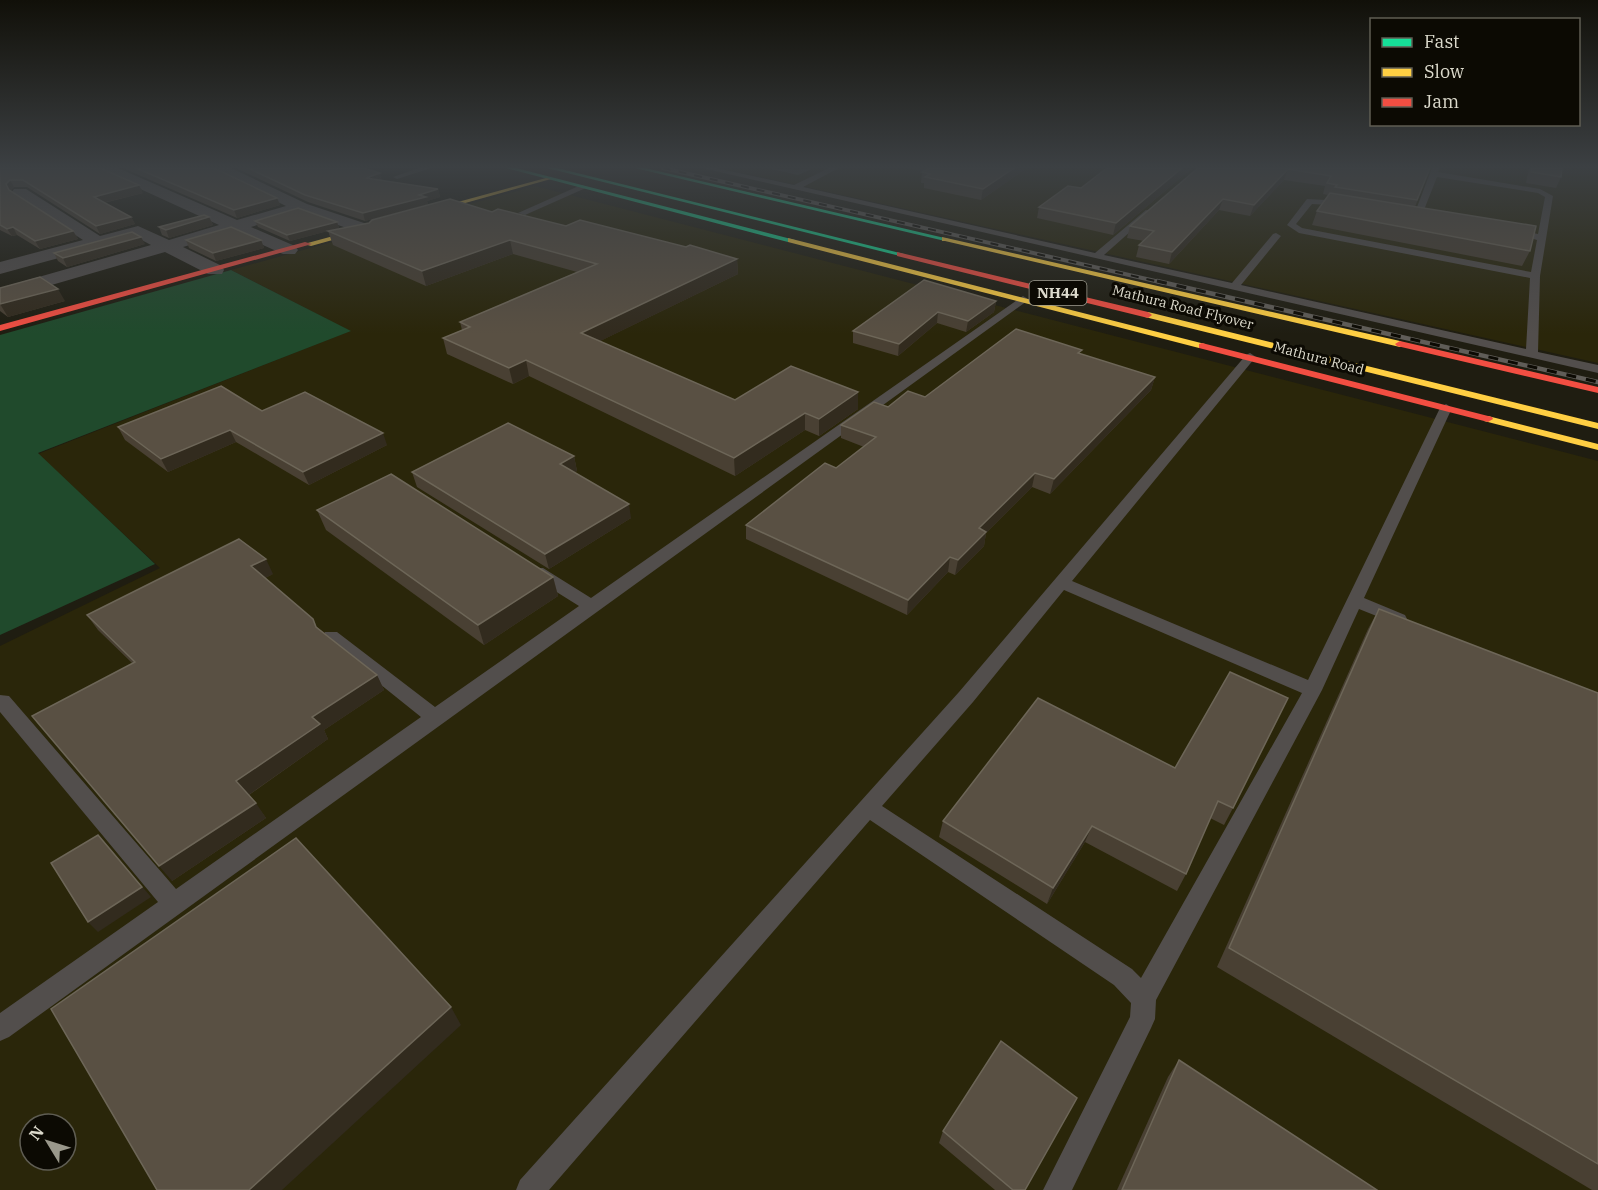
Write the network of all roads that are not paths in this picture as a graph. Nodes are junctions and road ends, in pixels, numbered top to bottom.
1 (69, 224) edge
2 (231, 224) edge
3 (245, 224) edge
4 (348, 224) edge
5 (388, 224) edge
6 (727, 224) edge
7 (760, 224) edge
8 (829, 224) edge
9 (878, 224) edge
10 (953, 224) edge
11 (1134, 224) edge
12 (1292, 224) edge
13 (1544, 224) edge
14 (237, 226) junction
15 (367, 230) junction
16 (1508, 231) edge
17 (1276, 236) dead end
18 (1542, 238) junction
19 (96, 241) junction
20 (167, 247) junction
21 (289, 250) junction
22 (1097, 256) junction
23 (0, 268) edge
24 (215, 270) junction
25 (1535, 276) junction
26 (1234, 287) junction
27 (0, 294) edge
28 (1023, 299) junction
29 (1237, 321) dead end
30 (0, 328) edge
31 (1532, 354) junction
32 (1250, 357) junction
33 (1598, 369) edge
34 (1598, 390) edge
35 (1403, 397) junction
36 (1446, 408) junction
37 (1598, 426) edge
38 (1598, 434) edge
39 (1598, 447) edge
40 (521, 562) edge
41 (1062, 583) junction
42 (1355, 601) junction
43 (592, 606) junction
44 (1410, 623) edge
45 (331, 636) edge
46 (1313, 690) junction
47 (2, 701) dead end
48 (436, 718) junction
49 (868, 808) junction
50 (174, 904) junction
51 (1144, 998) junction
52 (0, 1028) edge
53 (530, 1190) edge
54 (1057, 1190) edge

1 - 19 street
2 - 14 street
3 - 14 street
4 - 15 street
5 - 15 main road
6 - 28 main road, Mathura Road
7 - 37 main road, Mathura Road Flyover / NH44
8 - 29 main road, Mathura Road Flyover / NH44
9 - 34 main road, Mathura Road
10 - 22 lane
11 - 22 lane
12 - 25 lane
13 - 18 lane
14 - 20 street
14 - 21 street
15 - 21 main road
16 - 18 lane
17 - 26 lane
18 - 25 lane
19 - 20 street
19 - 23 street
20 - 24 street
20 - 27 street
21 - 24 main road
22 - 26 lane
24 - 30 main road
25 - 31 lane
26 - 31 lane
28 - 32 main road, Mathura Road
28 - 43 lane
31 - 33 lane
32 - 35 main road, Mathura Road
32 - 41 lane
35 - 36 main road, Mathura Road
35 - 38 main road
36 - 39 main road, Mathura Road
36 - 42 lane
40 - 43 lane
41 - 46 lane
41 - 49 lane
42 - 44 lane
42 - 46 lane
43 - 48 lane
45 - 48 lane
46 - 51 lane
47 - 50 lane
48 - 50 lane
49 - 51 lane
49 - 53 lane
50 - 52 lane
51 - 54 lane

